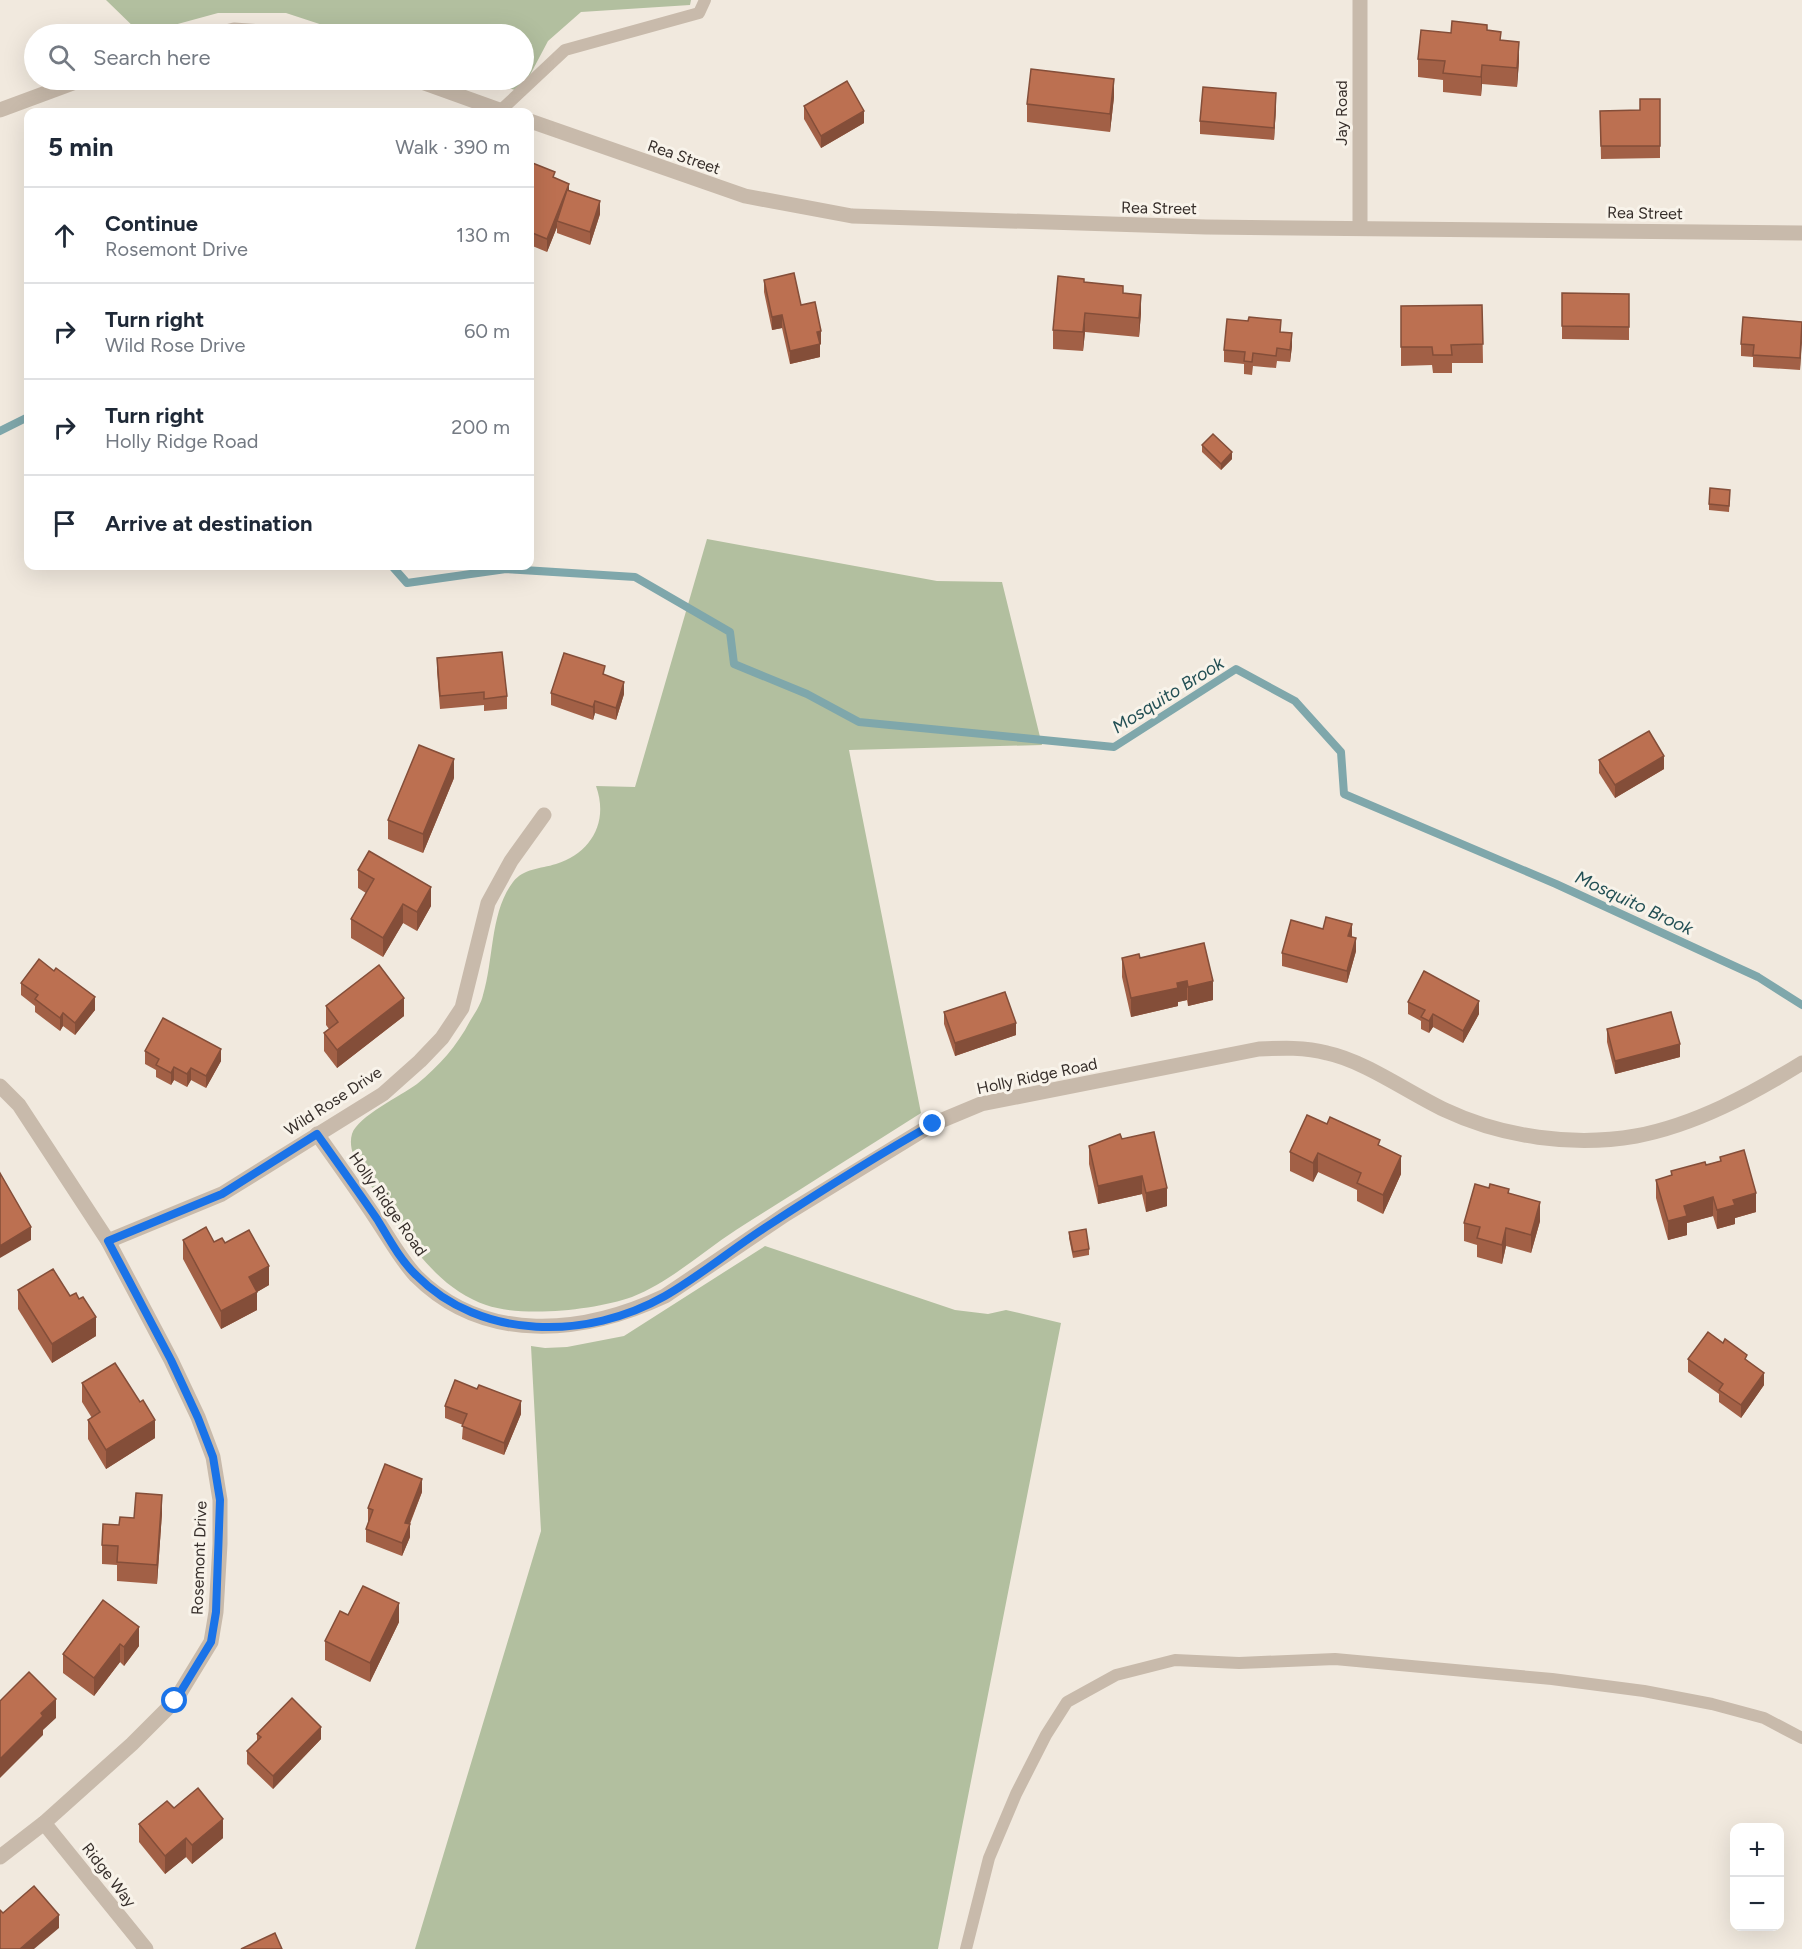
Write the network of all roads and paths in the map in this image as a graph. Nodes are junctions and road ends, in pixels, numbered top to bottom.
1 (705, 0) edge
2 (1360, 0) edge
3 (534, 81) edge
4 (54, 90) edge
5 (443, 90) edge
6 (525, 90) edge
7 (492, 108) edge
8 (507, 108) edge
9 (0, 110) edge
10 (534, 123) edge
11 (1360, 227) junction
12 (1802, 233) edge
13 (544, 815) dead end
14 (1802, 1064) edge
15 (0, 1086) edge
16 (317, 1134) junction
17 (108, 1241) junction
18 (1802, 1738) edge
19 (44, 1823) junction
20 (0, 1857) edge
21 (146, 1949) edge
22 (966, 1949) edge

1 - 3 lane
2 - 11 street, Jay Road
4 - 9 street
5 - 7 street
6 - 8 lane
10 - 11 street, Rea Street
11 - 12 street, Rea Street
13 - 16 street, Wild Rose Drive
14 - 16 street, Holly Ridge Road
15 - 17 street, Rosemont Drive
16 - 17 street, Wild Rose Drive
17 - 19 street, Rosemont Drive
18 - 22 lane
19 - 20 street, Rosemont Drive
19 - 21 street, Ridge Way

